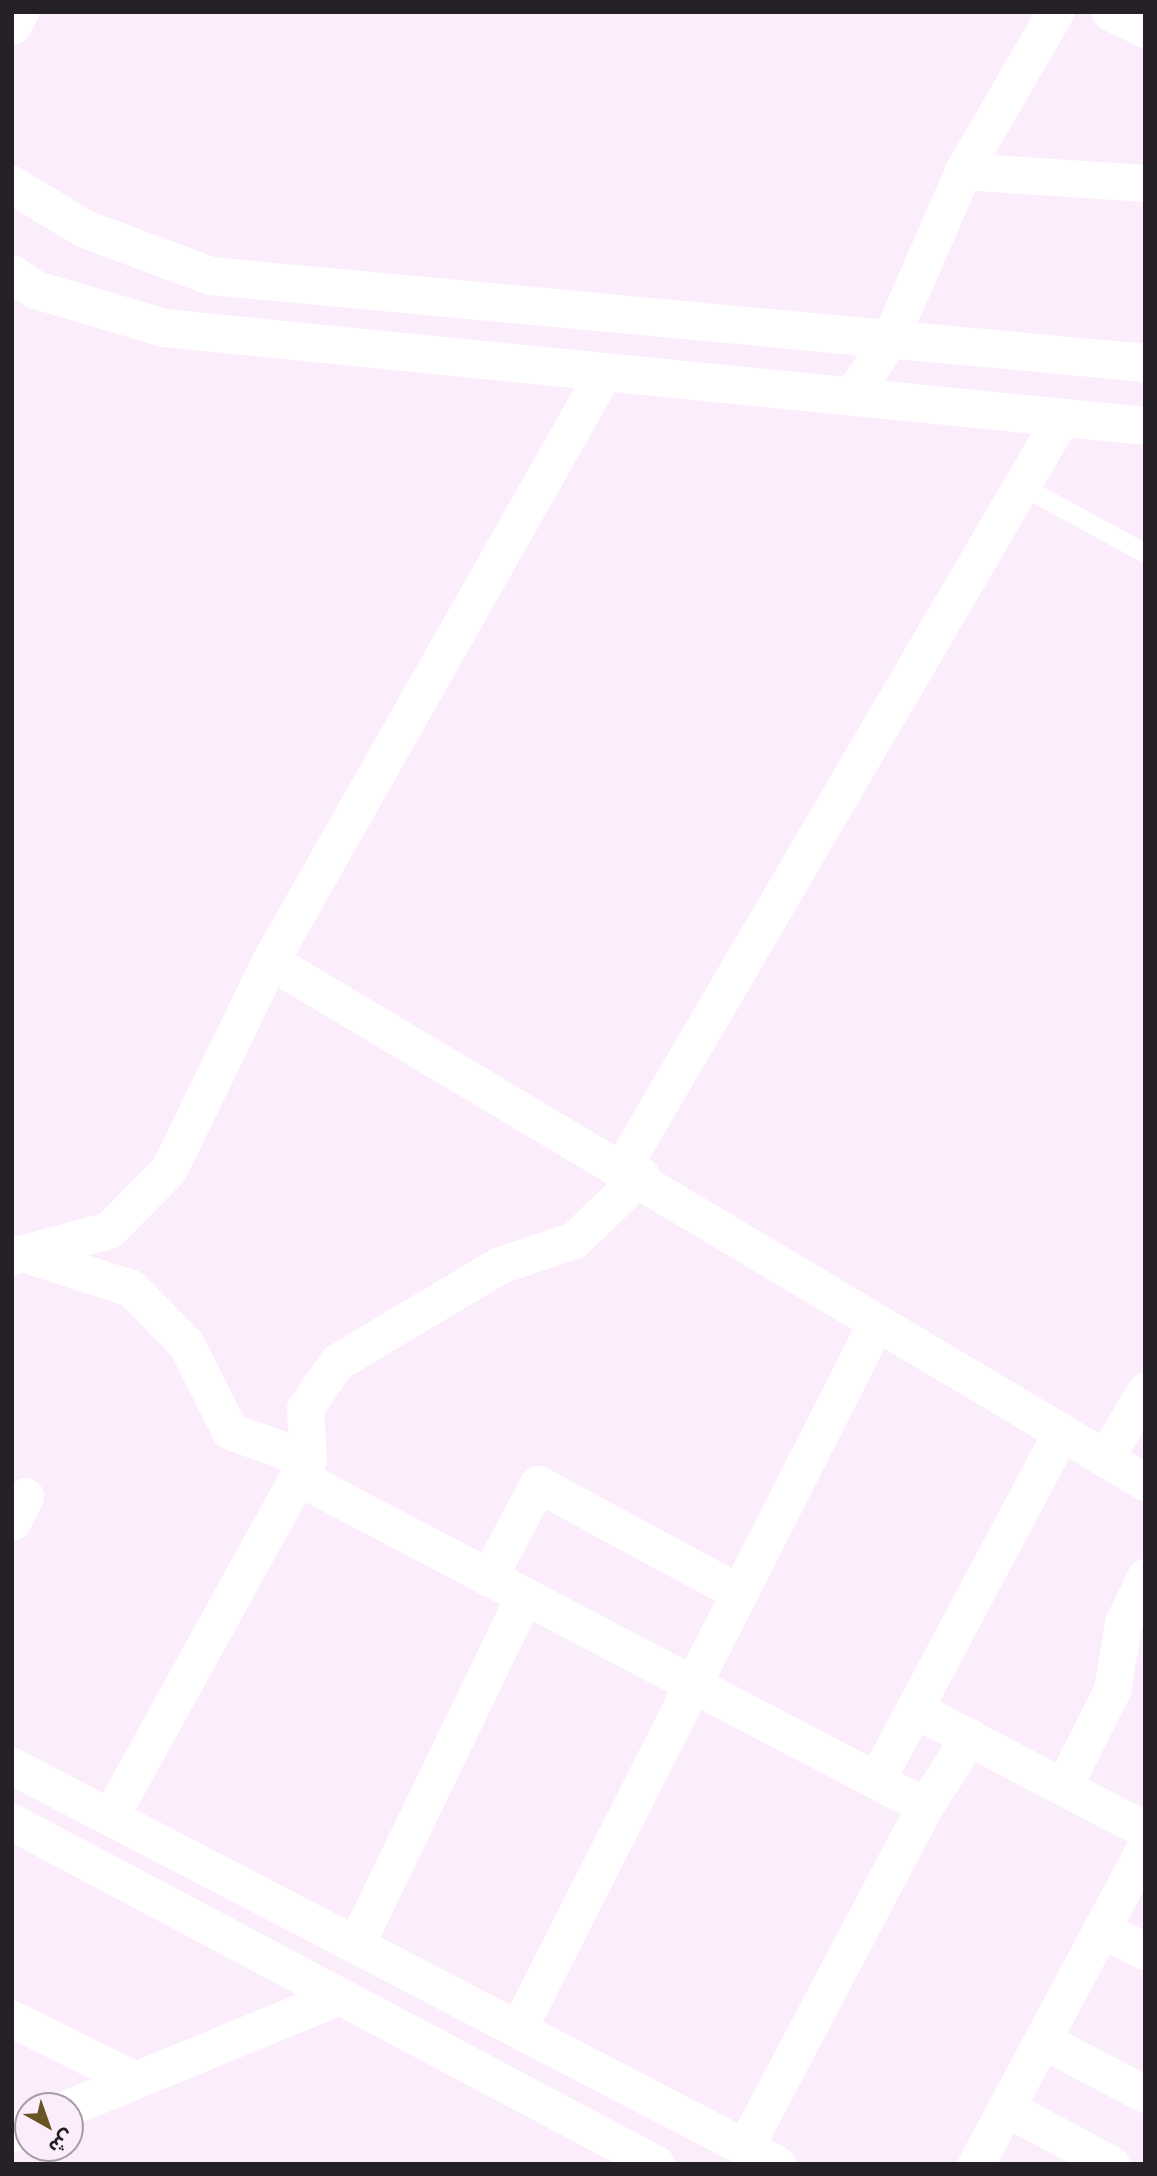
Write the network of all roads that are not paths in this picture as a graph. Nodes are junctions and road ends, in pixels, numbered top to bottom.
1 (20, 12) edge
2 (1055, 12) edge
3 (1110, 12) edge
4 (12, 26) edge
5 (1145, 29) edge
6 (963, 171) junction
7 (1145, 183) edge
8 (12, 185) edge
9 (12, 274) edge
10 (890, 339) junction
11 (1145, 363) edge
12 (604, 372) junction
13 (851, 396) junction
14 (1061, 418) junction
15 (1145, 426) edge
16 (1021, 486) junction
17 (1145, 552) edge
18 (270, 961) junction
19 (632, 1171) junction
20 (17, 1254) edge
21 (875, 1325) junction
22 (1145, 1391) edge
23 (1061, 1433) junction
24 (1105, 1458) junction
25 (303, 1468) junction
26 (1145, 1482) edge
27 (1145, 1577) edge
28 (488, 1578) junction
29 (738, 1592) junction
30 (524, 1597) junction
31 (1134, 1629) edge
32 (691, 1686) junction
33 (914, 1709) junction
34 (969, 1737) junction
35 (12, 1766) edge
36 (878, 1777) junction
37 (1063, 1787) junction
38 (925, 1807) junction
39 (110, 1817) junction
40 (12, 1822) edge
41 (1145, 1830) edge
42 (1145, 1848) edge
43 (1101, 1929) junction
44 (356, 1944) junction
45 (1145, 1951) edge
46 (339, 1996) junction
47 (12, 2019) edge
48 (518, 2029) junction
49 (1042, 2040) junction
50 (135, 2080) junction
51 (1145, 2094) edge
52 (84, 2101) edge
53 (1006, 2108) junction
54 (745, 2147) junction
55 (605, 2152) edge
56 (656, 2164) edge
57 (777, 2164) edge
58 (976, 2164) edge
59 (1111, 2164) edge

1 - 4 street
2 - 6 street
3 - 5 street
6 - 7 street
6 - 10 street
8 - 10 street
9 - 12 street
10 - 11 street
10 - 13 street
12 - 13 street
12 - 18 street
13 - 14 street
14 - 15 street
14 - 16 street
16 - 17 lane
16 - 19 street
18 - 19 street
18 - 20 street
19 - 21 street
19 - 25 street
20 - 25 street
21 - 23 street
21 - 29 street
22 - 24 street
23 - 24 street
23 - 33 street
24 - 26 street
25 - 28 street
25 - 39 street
27 - 31 street
28 - 29 street
28 - 30 street
29 - 32 street
30 - 32 street
30 - 44 street
31 - 37 street
32 - 36 street
32 - 48 street
33 - 34 street
33 - 36 street
34 - 37 street
34 - 38 street
35 - 39 street
36 - 38 street
37 - 41 street
38 - 54 street
39 - 44 street
40 - 46 street
42 - 43 street
43 - 45 street
43 - 49 street
44 - 48 street
46 - 50 street
46 - 55 street
47 - 50 street
48 - 54 street
49 - 51 street
49 - 53 street
50 - 52 street
53 - 58 street
53 - 59 street
54 - 57 street
55 - 56 street

